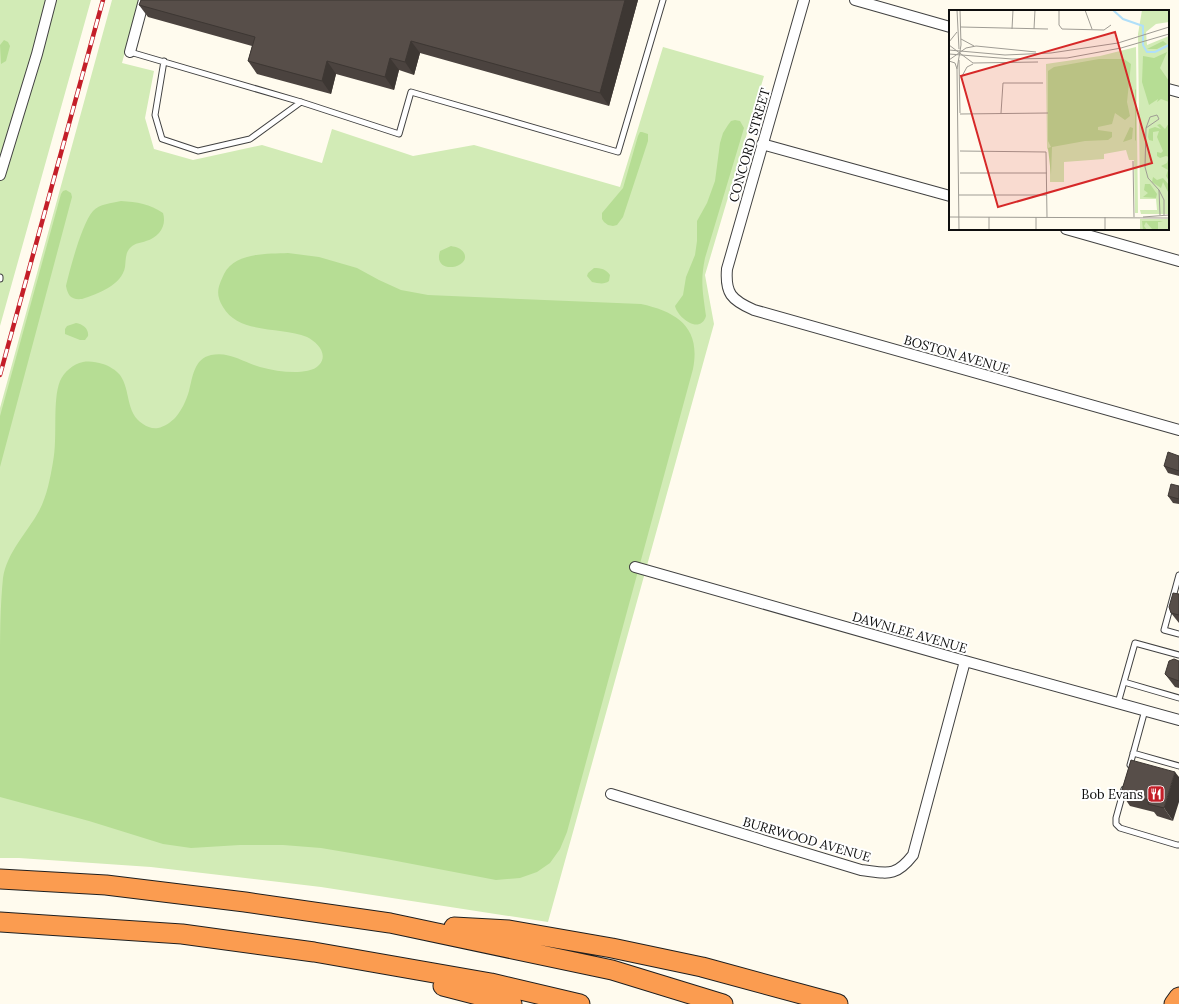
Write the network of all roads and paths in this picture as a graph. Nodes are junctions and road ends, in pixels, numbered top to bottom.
1 (51, 0) edge
2 (144, 0) edge
3 (663, 0) edge
4 (804, 0) edge
5 (855, 0) edge
6 (949, 27) edge
7 (130, 52) joint
8 (164, 61) junction
9 (1169, 89) edge
10 (1179, 92) edge
11 (301, 102) junction
12 (762, 144) junction
13 (0, 176) edge
14 (949, 196) edge
15 (1070, 230) edge
16 (1179, 261) edge
17 (732, 296) joint
18 (1179, 430) edge
19 (635, 567) dead end
20 (1179, 575) edge
21 (1179, 634) edge
22 (1179, 655) edge
23 (965, 661) junction
24 (1124, 682) junction
25 (1179, 698) edge
26 (1118, 703) junction
27 (1145, 710) junction
28 (1179, 720) edge
29 (1133, 753) junction
30 (1179, 766) edge
31 (1129, 767) edge
32 (1125, 782) edge
33 (611, 794) dead end
34 (1179, 845) edge
35 (0, 879) edge
36 (0, 922) edge
37 (390, 923) junction
38 (314, 952) junction
39 (1179, 997) edge
40 (512, 1004) edge
41 (580, 1004) edge
42 (723, 1004) edge
43 (838, 1004) edge
44 (1174, 1004) edge

1 - 13 street
2 - 7 street
3 - 11 lane
4 - 12 street, CONCORD STREET
5 - 6 street
7 - 8 lane
8 - 11 lane
8 - 11 lane
9 - 10 street
12 - 14 street
12 - 17 street, CONCORD STREET
15 - 16 street
17 - 18 street, BOSTON AVENUE
19 - 23 street, DAWNLEE AVENUE
20 - 21 lane
22 - 24 lane
23 - 26 street, DAWNLEE AVENUE
23 - 33 street, BURRWOOD AVENUE
24 - 25 lane
24 - 26 lane
26 - 27 street, DAWNLEE AVENUE
27 - 28 street, DAWNLEE AVENUE
27 - 29 lane
29 - 30 lane
29 - 31 lane
32 - 34 lane
35 - 37 highway
36 - 38 highway
37 - 42 highway
37 - 43 highway
38 - 40 highway
38 - 41 highway
39 - 44 highway

